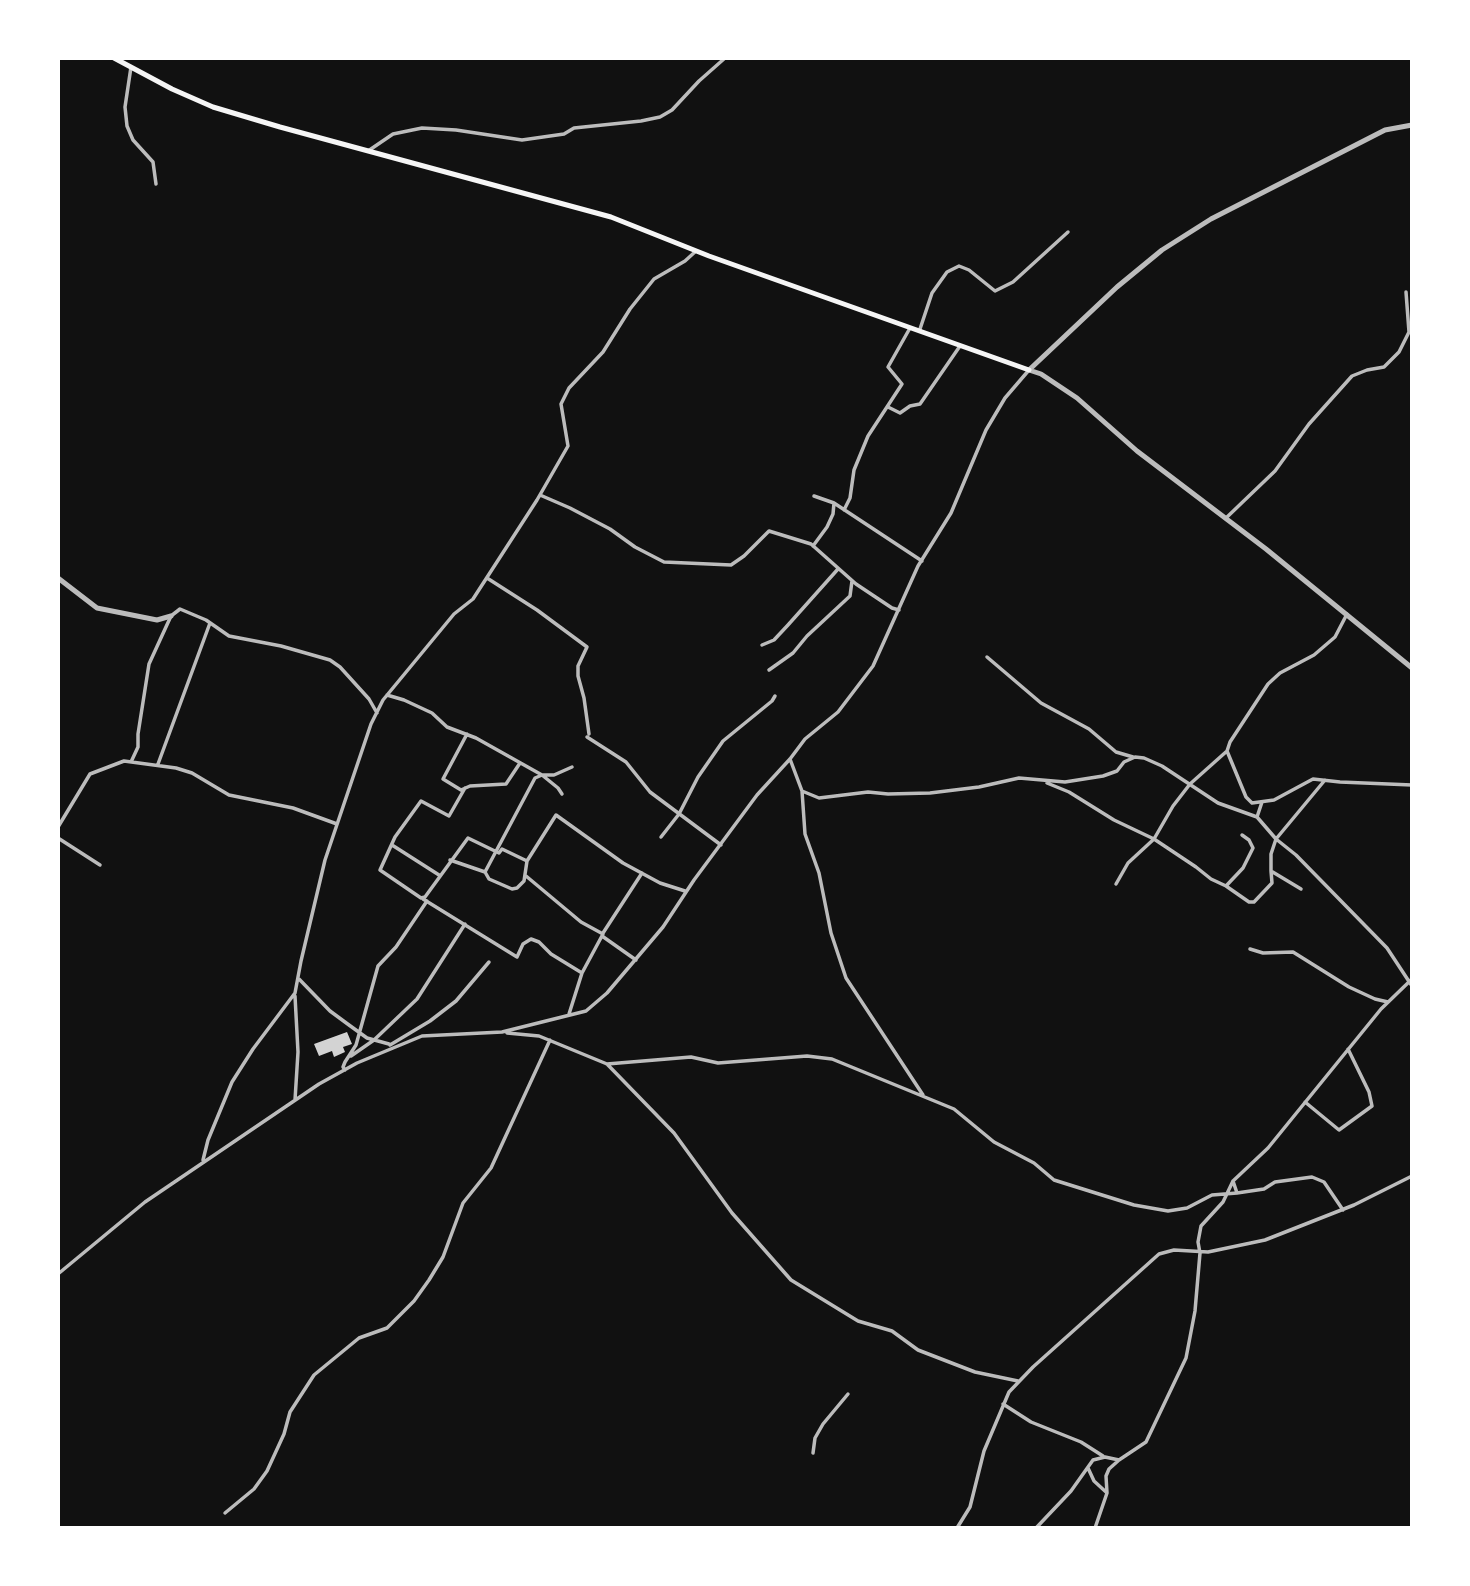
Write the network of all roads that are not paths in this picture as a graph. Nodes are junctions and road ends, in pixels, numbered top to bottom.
1 (114, 58) edge
2 (725, 58) edge
3 (131, 67) junction
4 (1412, 125) edge
5 (368, 151) junction
6 (156, 184) dead end
7 (1068, 232) dead end
8 (696, 251) junction
9 (1406, 292) dead end
10 (911, 326) junction
11 (920, 329) junction
12 (961, 345) junction
13 (1029, 370) junction
14 (888, 407) junction
15 (540, 495) junction
16 (814, 496) dead end
17 (834, 503) junction
18 (844, 510) junction
19 (1226, 518) junction
20 (813, 546) junction
21 (922, 561) junction
22 (838, 569) junction
23 (58, 578) edge
24 (487, 578) junction
25 (852, 581) junction
26 (899, 610) junction
27 (1347, 614) junction
28 (171, 615) junction
29 (211, 623) junction
30 (762, 645) dead end
31 (988, 657) dead end
32 (1412, 668) edge
33 (769, 670) dead end
34 (387, 695) junction
35 (775, 696) dead end
36 (377, 713) junction
37 (467, 734) junction
38 (1227, 751) junction
39 (1135, 757) junction
40 (790, 760) junction
41 (131, 762) junction
42 (520, 763) junction
43 (158, 764) junction
44 (572, 767) dead end
45 (541, 775) junction
46 (1325, 780) junction
47 (1045, 782) junction
48 (1190, 784) junction
49 (1412, 785) edge
50 (465, 788) junction
51 (802, 790) junction
52 (562, 794) dead end
53 (1262, 802) junction
54 (678, 815) junction
55 (1257, 817) junction
56 (337, 824) junction
57 (58, 827) edge
58 (1242, 835) dead end
59 (662, 837) dead end
60 (58, 838) edge
61 (1154, 839) junction
62 (1276, 839) junction
63 (392, 845) junction
64 (721, 845) junction
65 (497, 852) junction
66 (450, 860) junction
67 (527, 861) junction
68 (100, 865) dead end
69 (1271, 871) junction
70 (485, 872) junction
71 (642, 873) junction
72 (439, 875) junction
73 (526, 876) junction
74 (1116, 884) dead end
75 (1226, 886) junction
76 (1301, 889) dead end
77 (686, 891) junction
78 (421, 898) junction
79 (427, 901) junction
80 (465, 924) junction
81 (602, 935) junction
82 (1250, 949) dead end
83 (636, 960) junction
84 (489, 962) dead end
85 (582, 973) junction
86 (299, 979) junction
87 (1411, 982) edge
88 (295, 993) junction
89 (1388, 1002) junction
90 (569, 1015) junction
91 (360, 1032) junction
92 (502, 1032) junction
93 (374, 1040) junction
94 (550, 1040) junction
95 (392, 1045) junction
96 (1348, 1049) junction
97 (347, 1059) junction
98 (607, 1064) junction
99 (345, 1070) junction
100 (924, 1097) junction
101 (295, 1101) junction
102 (1305, 1102) junction
103 (203, 1162) junction
104 (1412, 1176) edge
105 (1233, 1181) junction
106 (1228, 1193) junction
107 (1237, 1193) junction
108 (1343, 1210) junction
109 (1200, 1253) junction
110 (58, 1274) edge
111 (1018, 1381) junction
112 (848, 1394) dead end
113 (1003, 1404) junction
114 (813, 1454) dead end
115 (1105, 1457) junction
116 (1119, 1460) junction
117 (1087, 1466) junction
118 (1107, 1493) junction
119 (225, 1513) dead end
120 (957, 1528) edge
121 (1036, 1528) edge
122 (1095, 1528) edge

1 - 3 main road
2 - 5 street
3 - 5 main road
3 - 6 street
4 - 13 street
5 - 8 main road
7 - 11 street
8 - 10 main road
8 - 15 street
9 - 19 street
10 - 11 main road
10 - 14 street
11 - 12 main road
12 - 13 main road
12 - 14 street
13 - 19 street
13 - 21 street
14 - 18 street
15 - 20 street
15 - 24 street
16 - 17 street
17 - 18 street
17 - 20 street
18 - 21 street
19 - 27 street
20 - 22 street
21 - 26 street
22 - 25 street
22 - 30 street
23 - 28 street
24 - 34 street
24 - 54 street
25 - 26 street
25 - 33 street
26 - 40 street
27 - 32 street
27 - 38 street
28 - 29 street
28 - 41 street
29 - 36 street
29 - 43 street
31 - 39 street
34 - 36 street
34 - 37 street
35 - 54 street
36 - 56 street
37 - 42 street
37 - 50 street
38 - 48 street
38 - 53 street
39 - 47 street
39 - 48 street
40 - 51 street
40 - 64 street
41 - 43 street
41 - 57 street
42 - 45 street
42 - 50 street
43 - 56 street
44 - 45 street
45 - 52 street
45 - 65 street
46 - 49 street
46 - 53 street
46 - 62 street
47 - 51 street
47 - 61 street
48 - 55 street
48 - 61 street
50 - 63 street
51 - 100 street
53 - 55 street
54 - 59 street
54 - 64 street
55 - 62 street
56 - 86 street
58 - 75 street
60 - 68 street
61 - 74 street
61 - 75 street
62 - 69 street
62 - 87 street
63 - 72 street
63 - 78 street
64 - 77 street
65 - 66 street
65 - 67 street
65 - 70 street
66 - 70 street
66 - 72 street
67 - 71 street
67 - 73 street
69 - 75 street
69 - 76 street
70 - 73 street
71 - 77 street
71 - 81 street
72 - 78 street
73 - 81 street
77 - 83 street
78 - 79 street
79 - 80 street
79 - 91 street
80 - 85 street
80 - 93 street
81 - 83 street
81 - 85 street
82 - 89 street
83 - 90 street
84 - 95 street
85 - 90 street
86 - 88 street
86 - 91 street
87 - 89 street
88 - 101 street
88 - 103 street
89 - 96 street
90 - 92 street
91 - 93 street
91 - 97 street
92 - 94 street
92 - 95 street
93 - 95 street
93 - 97 street
94 - 98 street
94 - 119 street
95 - 99 street
96 - 102 street
96 - 102 street
97 - 99 street
98 - 100 street
98 - 111 street
99 - 101 street
100 - 106 street
101 - 103 street
102 - 105 street
103 - 110 street
104 - 108 street
105 - 106 street
105 - 107 street
106 - 107 street
106 - 109 street
107 - 108 street
108 - 109 street
109 - 111 street
109 - 116 street
111 - 113 street
112 - 114 street
113 - 115 street
113 - 120 street
115 - 116 street
115 - 117 street
116 - 118 street
117 - 118 street
117 - 121 street
118 - 122 street

